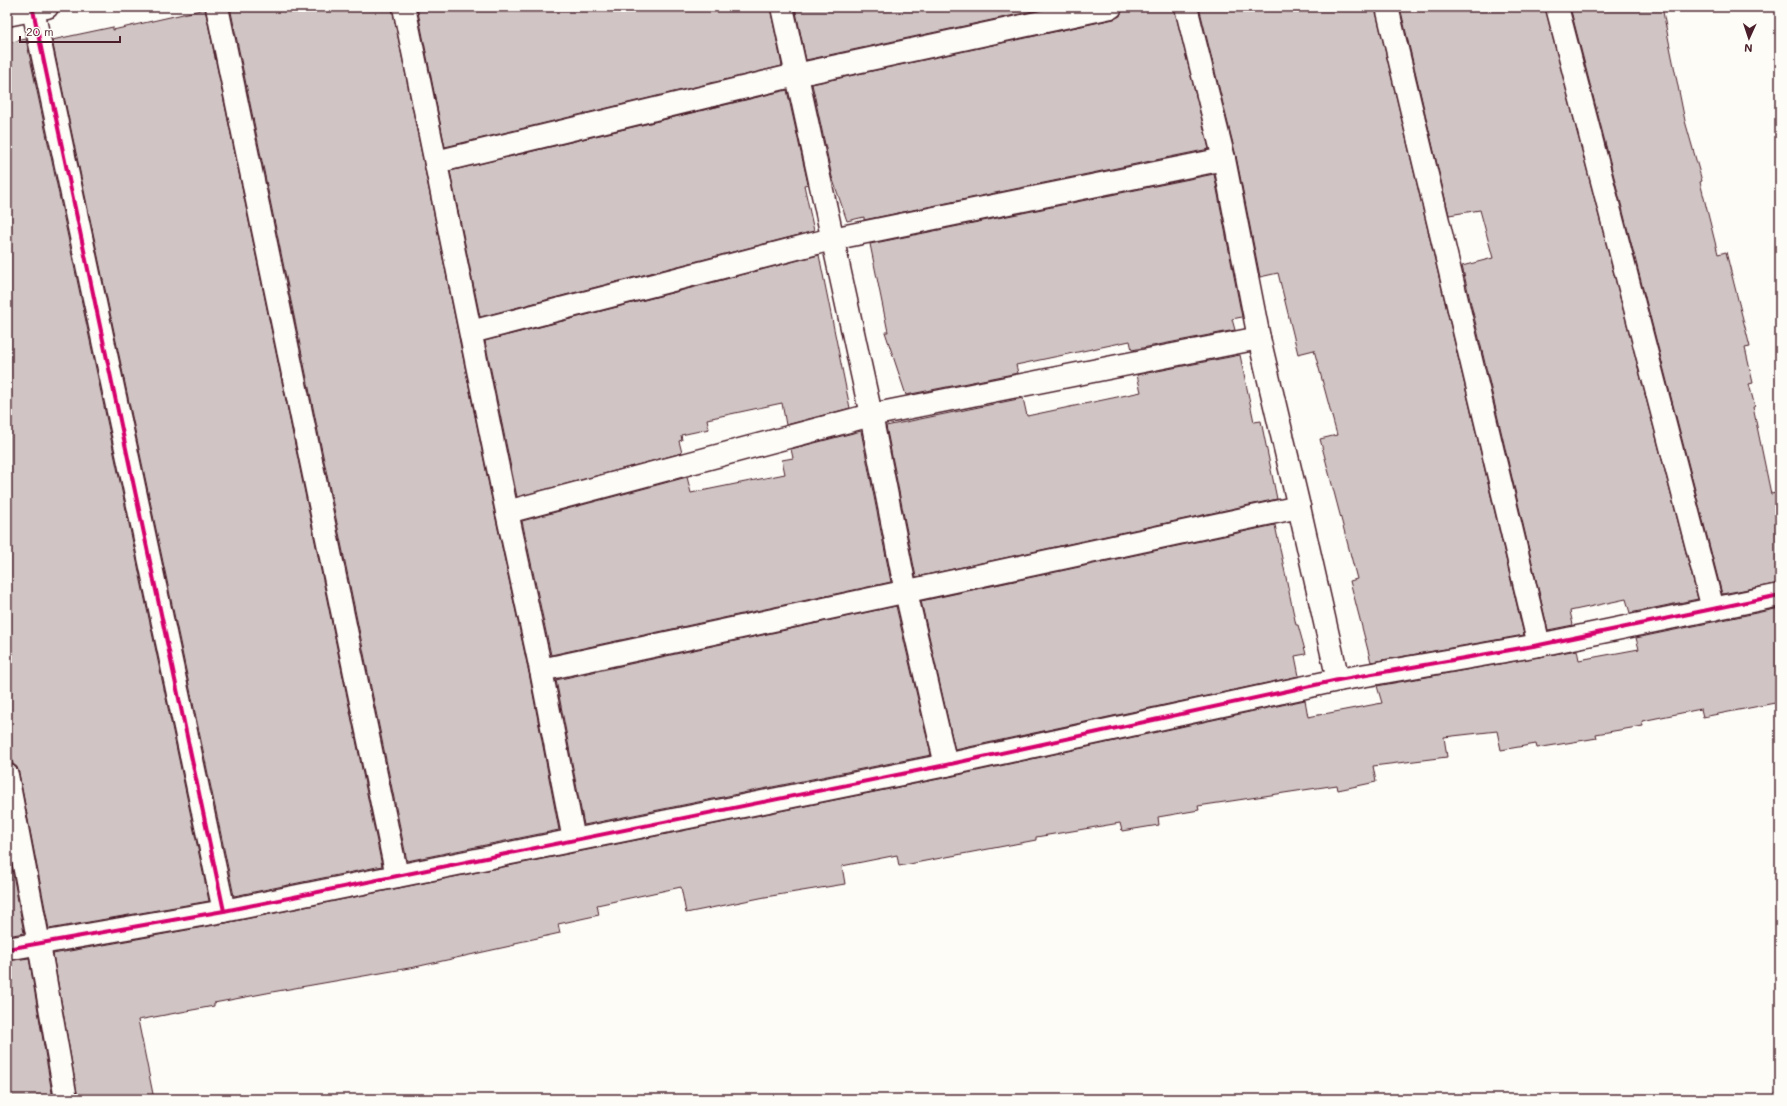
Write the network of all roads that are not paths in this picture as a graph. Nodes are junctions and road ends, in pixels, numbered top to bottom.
1 (217, 7) edge
2 (404, 7) edge
3 (782, 7) edge
4 (1112, 7) edge
5 (1186, 7) edge
6 (1387, 7) edge
7 (1557, 7) edge
8 (40, 8) edge
9 (7, 15) edge
10 (796, 75) junction
11 (1224, 160) junction
12 (436, 162) junction
13 (832, 239) junction
14 (471, 332) junction
15 (1259, 338) junction
16 (871, 415) junction
17 (1299, 507) junction
18 (507, 512) junction
19 (906, 592) junction
20 (1780, 595) edge
21 (1713, 609) junction
22 (1539, 645) junction
23 (541, 670) junction
24 (1338, 680) junction
25 (946, 765) junction
26 (7, 775) edge
27 (574, 840) junction
28 (397, 876) junction
29 (224, 911) junction
30 (39, 944) junction
31 (7, 949) edge
32 (66, 1099) edge

1 - 28 street
2 - 12 street
3 - 10 street
4 - 10 street
5 - 11 street
6 - 22 street
7 - 21 street
8 - 9 street
8 - 29 street
10 - 12 street
10 - 13 street
11 - 13 street
11 - 15 street
12 - 14 street
13 - 14 street
13 - 16 street
14 - 18 street
15 - 16 street
15 - 17 street
16 - 18 street
16 - 19 street
17 - 19 street
17 - 24 street
18 - 23 street
19 - 23 street
19 - 25 street
20 - 21 street
21 - 22 street
22 - 24 street
23 - 27 street
24 - 25 street
25 - 27 street
26 - 30 street
27 - 28 street
28 - 29 street
29 - 30 street
30 - 31 street
30 - 32 street

